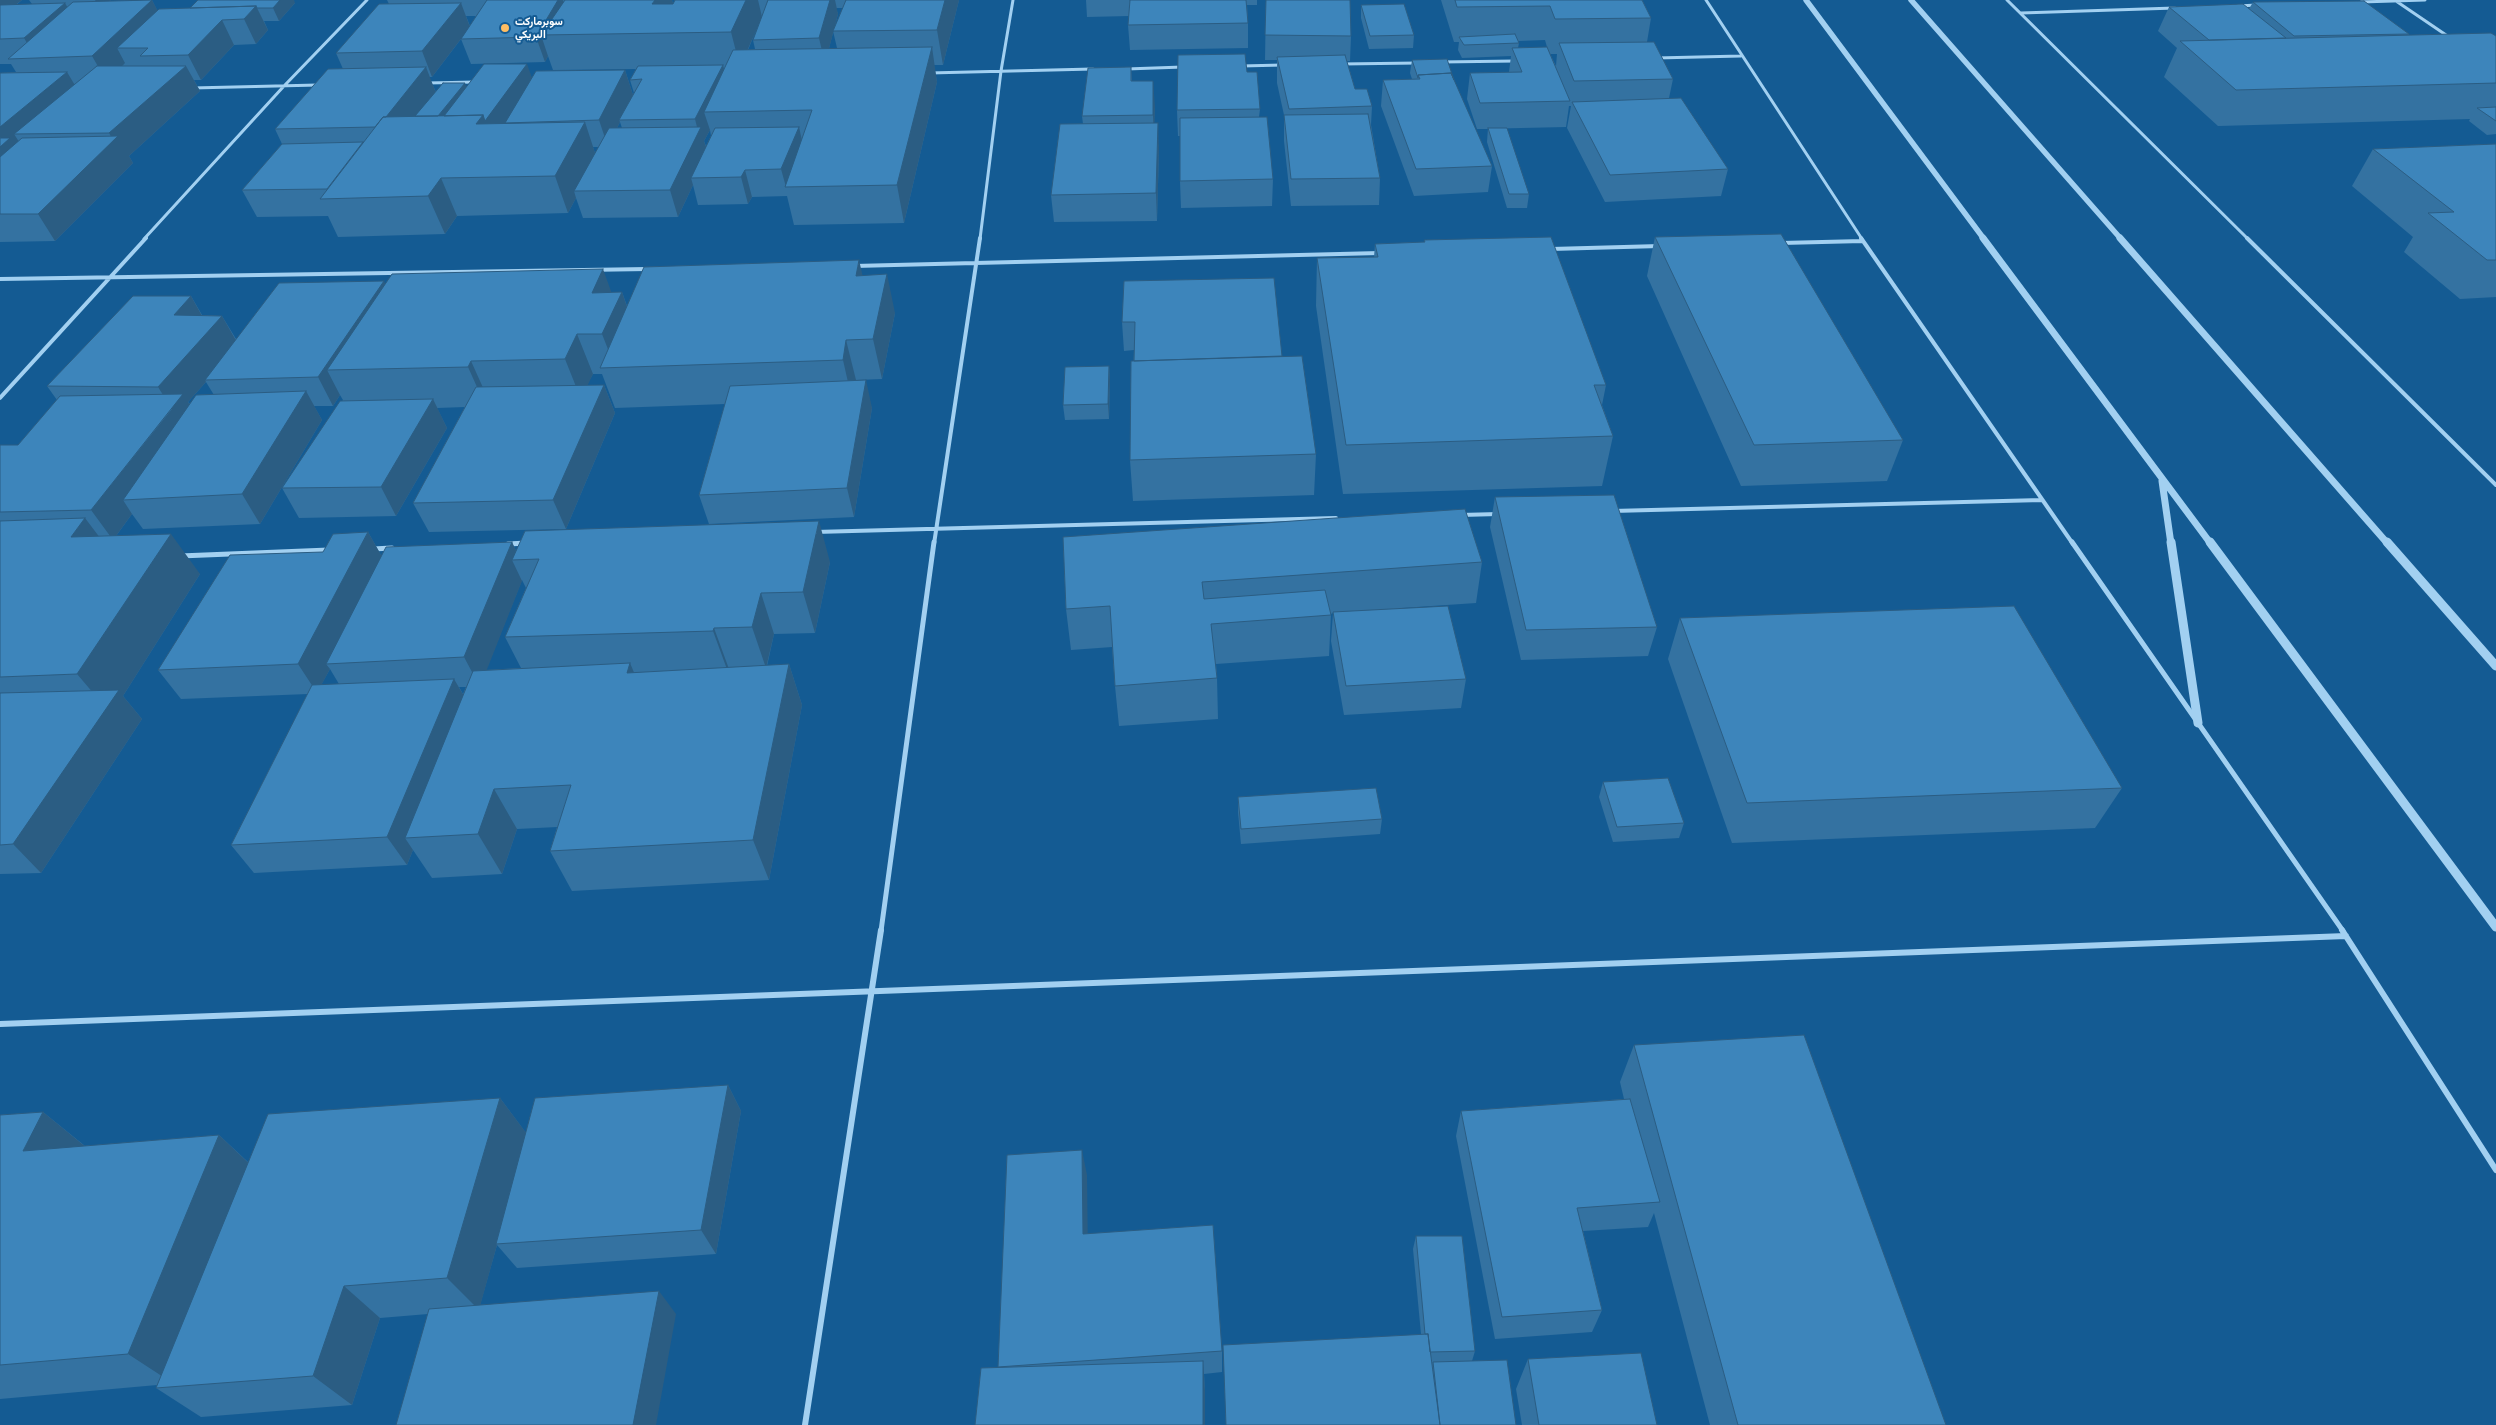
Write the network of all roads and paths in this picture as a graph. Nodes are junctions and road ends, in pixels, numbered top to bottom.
1 (367, 0) edge
2 (1013, 0) edge
3 (1706, 0) edge
4 (1806, 0) edge
5 (1912, 0) edge
6 (2007, 0) edge
7 (2425, 0) edge
8 (2396, 1) edge
9 (2356, 2) edge
10 (2258, 5) edge
11 (2228, 6) edge
12 (2179, 8) edge
13 (2021, 13) junction
14 (2450, 38) edge
15 (1741, 56) junction
16 (1651, 58) edge
17 (1521, 60) edge
18 (1421, 62) edge
19 (1431, 62) edge
20 (1331, 64) edge
21 (1291, 65) edge
22 (1231, 66) edge
23 (1191, 67) edge
24 (1101, 69) edge
25 (1121, 69) edge
26 (1001, 71) junction
27 (921, 73) edge
28 (483, 82) edge
29 (423, 83) edge
30 (324, 85) edge
31 (284, 86) junction
32 (186, 88) edge
33 (1863, 241) junction
34 (1773, 243) edge
35 (1664, 246) edge
36 (1544, 249) edge
37 (1385, 253) edge
38 (977, 264) junction
39 (847, 266) edge
40 (658, 268) edge
41 (109, 276) junction
42 (0, 279) edge
43 (0, 398) edge
44 (2162, 478) junction
45 (2496, 485) edge
46 (2042, 500) junction
47 (1604, 511) edge
48 (1504, 514) edge
49 (1454, 515) edge
50 (1345, 518) edge
51 (936, 528) junction
52 (807, 533) edge
53 (538, 543) edge
54 (498, 544) edge
55 (398, 548) edge
56 (368, 549) edge
57 (339, 550) edge
58 (169, 556) edge
59 (2496, 666) edge
60 (2198, 723) junction
61 (2496, 927) edge
62 (2346, 936) junction
63 (873, 989) junction
64 (0, 1024) edge
65 (2496, 1170) edge
66 (805, 1425) edge

1 - 31 street
2 - 26 street
3 - 15 street
4 - 44 street
5 - 59 street
6 - 13 street
7 - 8 street
8 - 9 street
8 - 14 street
10 - 11 street
12 - 13 street
13 - 45 street
15 - 16 street
15 - 33 street
17 - 19 street
18 - 20 street
21 - 22 street
23 - 25 street
24 - 26 street
26 - 27 street
26 - 38 street
28 - 29 street
30 - 31 street
31 - 32 street
31 - 41 street
33 - 34 street
33 - 46 street
35 - 36 street
37 - 38 street
38 - 39 street
38 - 51 street
40 - 41 street
41 - 42 street
41 - 43 street
44 - 60 street
44 - 61 street
46 - 47 street
46 - 60 street
48 - 49 street
50 - 51 street
51 - 52 street
51 - 63 street
53 - 54 street
55 - 56 street
57 - 58 street
60 - 62 street
62 - 63 street
62 - 65 street
63 - 64 street
63 - 66 street

